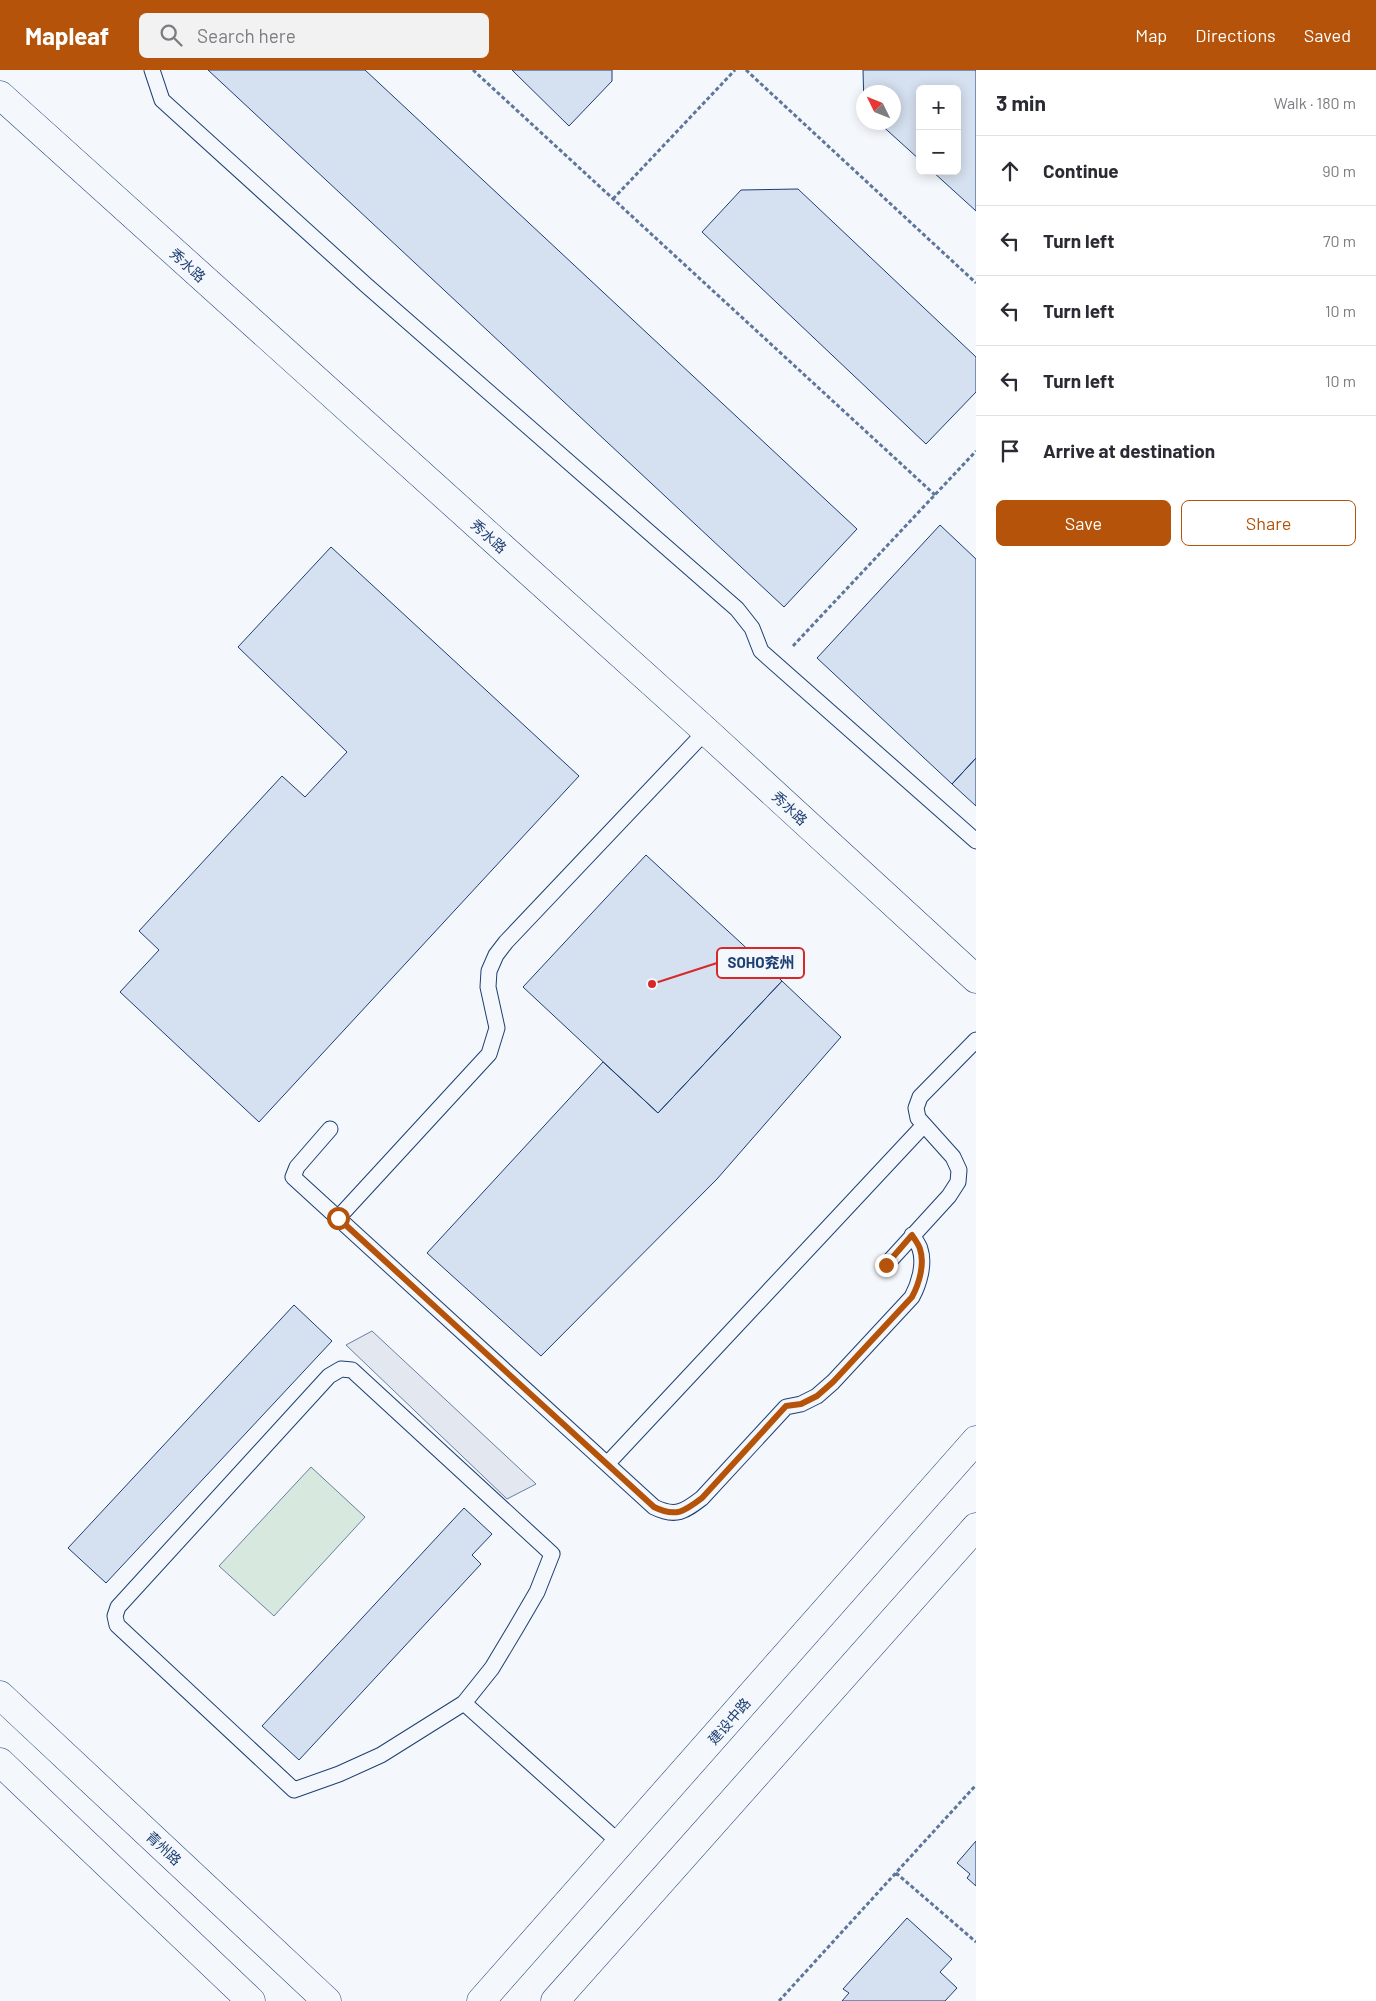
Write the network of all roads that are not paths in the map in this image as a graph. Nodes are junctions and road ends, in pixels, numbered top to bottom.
1 (152, 70) edge
2 (0, 95) edge
3 (706, 731) junction
4 (976, 841) edge
5 (976, 979) edge
6 (976, 1040) edge
7 (924, 1125) junction
8 (330, 1129) dead end
9 (338, 1218) junction
10 (912, 1235) junction
11 (886, 1265) dead end
12 (976, 1440) edge
13 (608, 1463) junction
14 (976, 1527) edge
15 (0, 1695) edge
16 (464, 1704) junction
17 (0, 1762) edge
18 (621, 1844) junction
19 (250, 2001) edge
20 (328, 2001) edge
21 (481, 2001) edge
22 (555, 2001) edge

1 - 4 lane
2 - 3 street, 秀水路
3 - 5 street, 秀水路
3 - 9 lane
6 - 7 lane
7 - 10 lane
7 - 13 lane
8 - 9 lane
9 - 13 lane
10 - 11 lane
10 - 13 lane
12 - 18 street, 建设中路
14 - 22 street
15 - 20 street, 青州路
16 - 16 lane
16 - 18 lane
17 - 19 street
18 - 21 street, 建设中路

